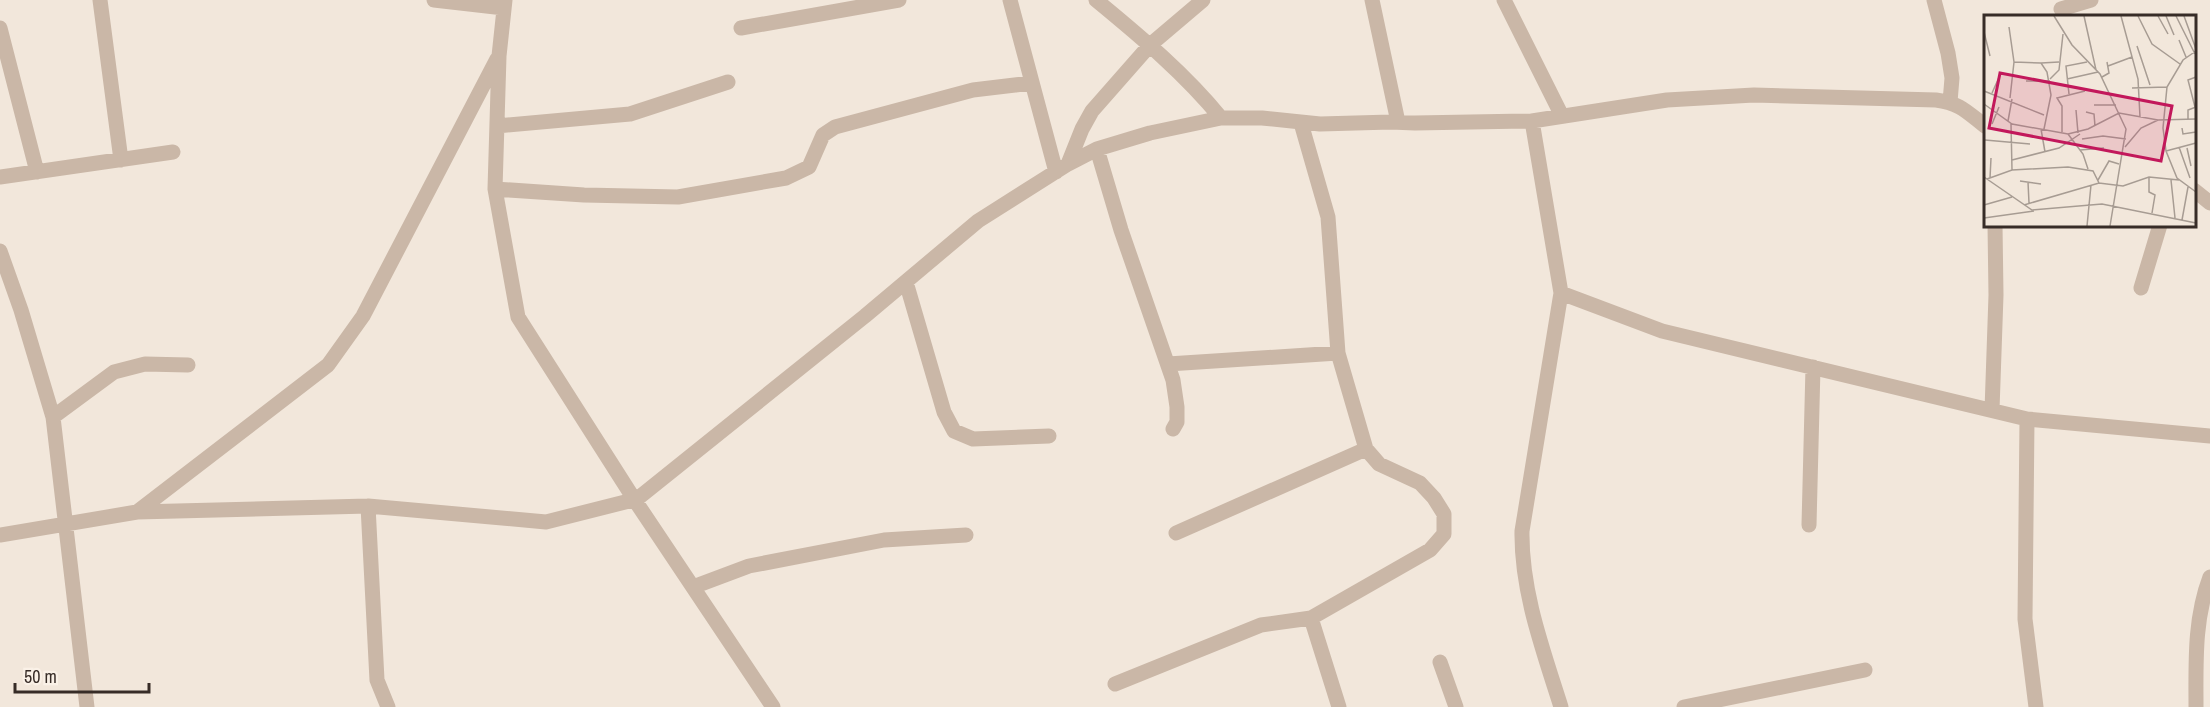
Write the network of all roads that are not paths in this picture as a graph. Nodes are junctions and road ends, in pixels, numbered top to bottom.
1 (100, 0) edge
2 (434, 0) edge
3 (899, 0) edge
4 (1010, 0) edge
5 (1096, 0) edge
6 (1203, 0) edge
7 (1372, 0) edge
8 (1504, 0) edge
9 (1934, 0) edge
10 (2091, 0) edge
11 (505, 4) edge
12 (2061, 9) dead end
13 (0, 28) edge
14 (741, 28) dead end
15 (1150, 45) junction
16 (499, 56) junction
17 (728, 82) dead end
18 (1032, 83) junction
19 (1950, 102) junction
20 (1562, 116) junction
21 (1221, 118) junction
22 (1532, 121) junction
23 (1398, 122) junction
24 (1301, 123) junction
25 (1984, 125) edge
26 (496, 126) junction
27 (1097, 149) junction
28 (173, 152) dead end
29 (121, 160) junction
30 (1062, 168) junction
31 (37, 171) junction
32 (0, 177) edge
33 (495, 189) junction
34 (2195, 192) edge
35 (2210, 203) edge
36 (1995, 226) edge
37 (2160, 226) edge
38 (0, 251) edge
39 (906, 282) junction
40 (2141, 288) dead end
41 (1561, 293) junction
42 (1338, 353) junction
43 (1168, 364) junction
44 (188, 365) dead end
45 (1813, 367) junction
46 (1992, 410) junction
47 (53, 417) junction
48 (2026, 419) junction
49 (1173, 429) dead end
50 (1049, 436) dead end
51 (2210, 436) edge
52 (1366, 449) junction
53 (634, 500) junction
54 (368, 506) junction
55 (137, 512) junction
56 (64, 523) junction
57 (1809, 525) dead end
58 (1176, 533) dead end
59 (0, 535) edge
60 (966, 535) dead end
61 (2210, 578) edge
62 (693, 587) junction
63 (1311, 618) junction
64 (1440, 662) dead end
65 (1865, 670) dead end
66 (1115, 684) dead end
67 (2196, 706) edge
68 (87, 707) edge
69 (388, 707) edge
70 (773, 707) edge
71 (1339, 707) edge
72 (1456, 707) edge
73 (1561, 707) edge
74 (1684, 707) edge
75 (2036, 707) edge

1 - 29 street
2 - 11 street
3 - 14 street
4 - 18 street
5 - 15 street
6 - 15 street
7 - 23 street
8 - 20 street
9 - 19 street
10 - 12 street
11 - 16 street
13 - 31 street
15 - 21 street
15 - 30 street
16 - 26 street
16 - 55 street
17 - 26 street
18 - 30 street
18 - 33 street
19 - 20 street
19 - 25 street
20 - 22 street
21 - 24 street
21 - 27 street
22 - 23 street
22 - 41 street
23 - 24 street
24 - 42 street
26 - 33 street
27 - 30 street
27 - 43 street
28 - 29 street
29 - 31 street
30 - 39 street
31 - 32 street
33 - 53 street
34 - 35 street
36 - 46 street
37 - 40 street
38 - 47 street
39 - 50 street
39 - 53 street
41 - 45 street
41 - 73 street
42 - 43 street
42 - 52 street
43 - 49 street
44 - 47 street
45 - 46 street
45 - 57 street
46 - 48 street
47 - 56 street
48 - 51 street
48 - 75 street
52 - 58 street
52 - 63 street
53 - 54 street
53 - 62 street
54 - 55 street
54 - 69 street
55 - 56 street
56 - 59 street
56 - 68 street
60 - 62 street
61 - 67 street
62 - 70 street
63 - 66 street
63 - 71 street
64 - 72 street
65 - 74 street

